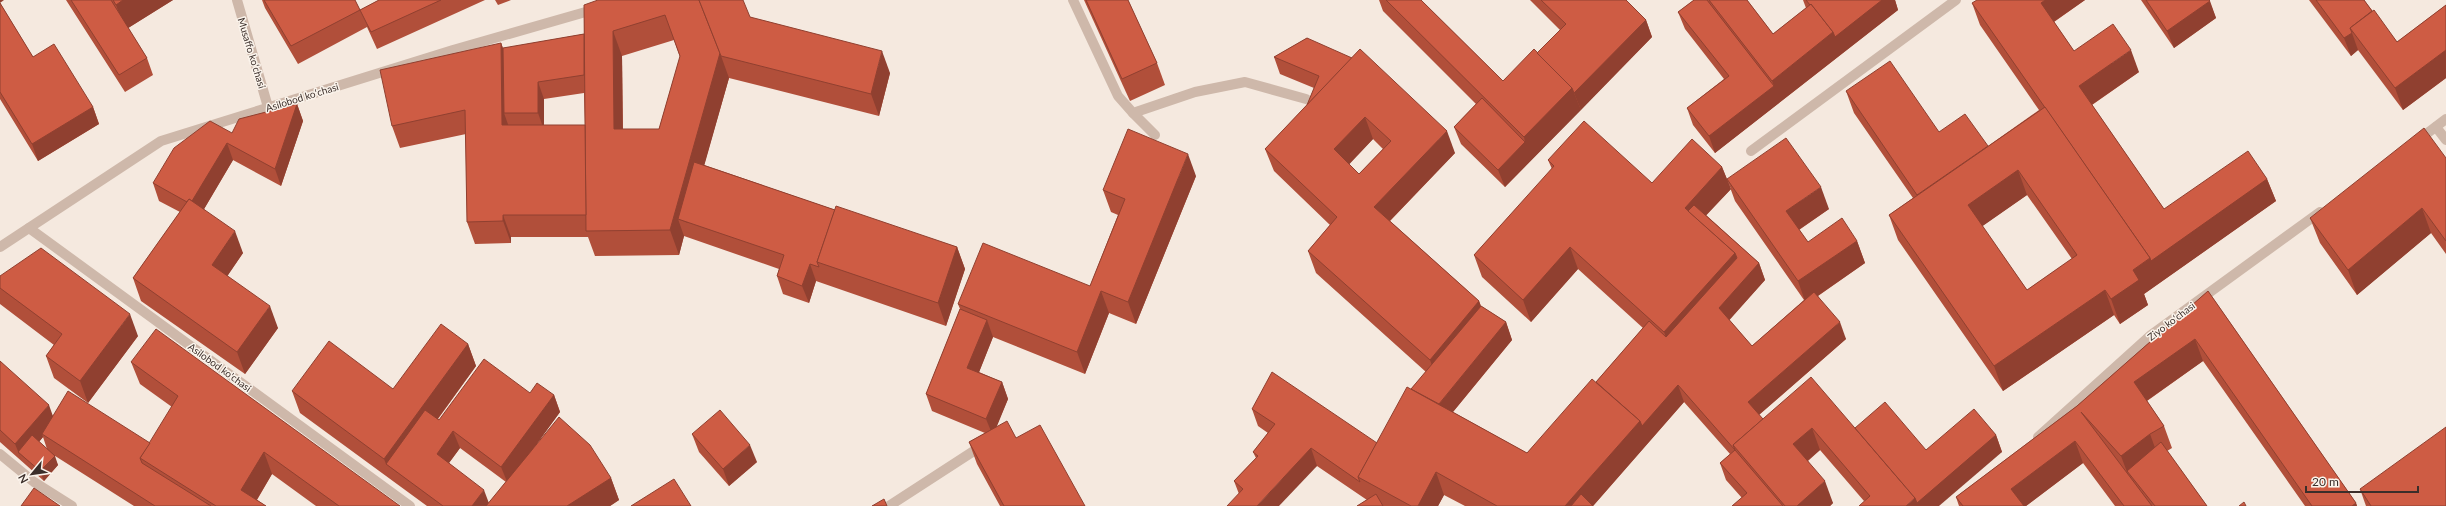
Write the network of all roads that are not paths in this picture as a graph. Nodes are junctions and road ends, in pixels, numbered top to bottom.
1 (237, 0) edge
2 (1073, 0) edge
3 (1956, 0) edge
4 (606, 6) edge
5 (1306, 99) dead end
6 (268, 107) junction
7 (1133, 114) junction
8 (2446, 119) edge
9 (2436, 127) junction
10 (1155, 135) dead end
11 (2446, 140) edge
12 (2411, 145) edge
13 (1751, 151) dead end
14 (2329, 206) edge
15 (29, 228) junction
16 (0, 247) edge
17 (986, 444) edge
18 (2030, 444) edge
19 (0, 454) edge
20 (72, 506) edge
21 (410, 506) edge
22 (889, 506) edge

1 - 6 street, Musaffo koʻchasi
2 - 7 street
3 - 13 street
4 - 6 street, Asilobod koʻchasi
5 - 7 street
6 - 15 street, Asilobod koʻchasi
7 - 10 street
8 - 9 street
9 - 11 street
9 - 12 street
14 - 18 street, Ziyo koʻchasi
15 - 16 street, Asilobod koʻchasi
15 - 21 street, Asilobod ko'chasi
17 - 22 street
19 - 20 street

